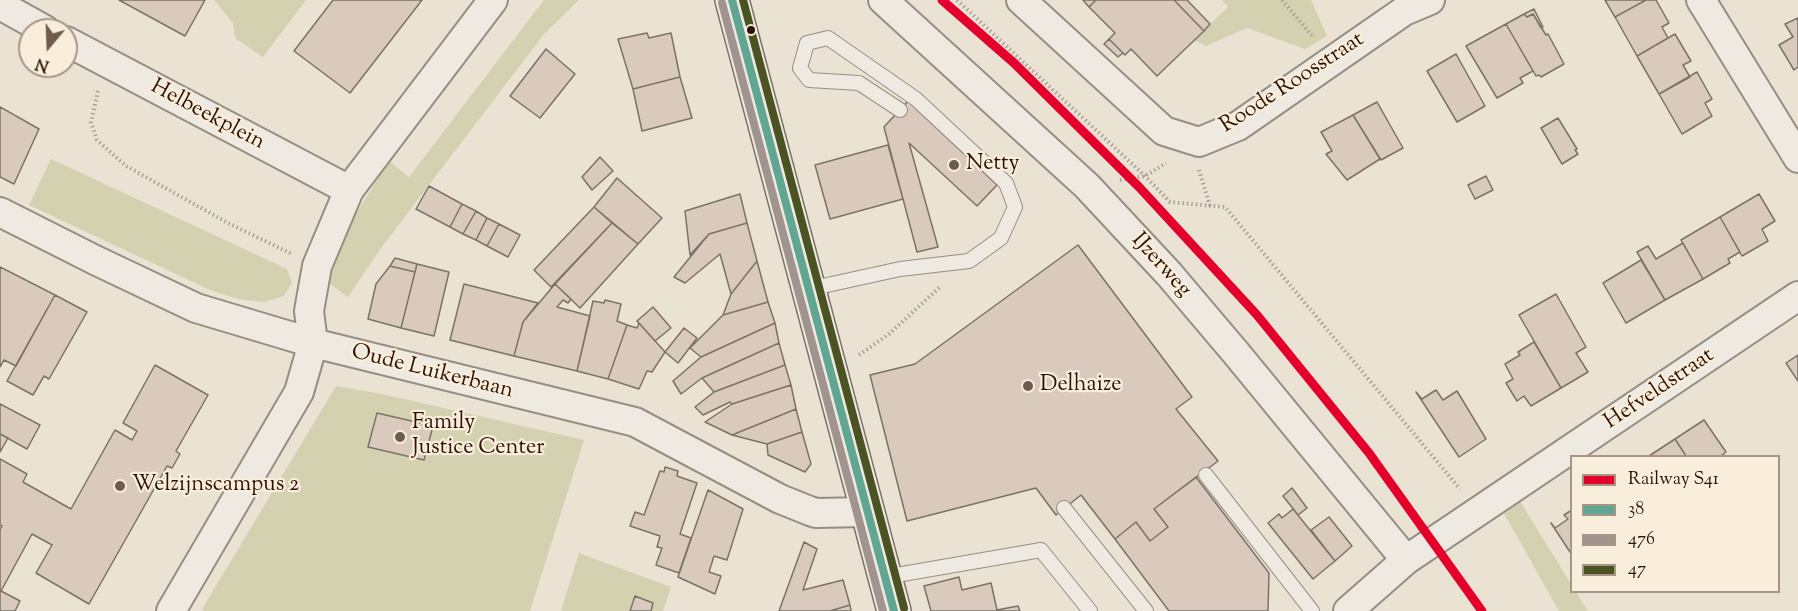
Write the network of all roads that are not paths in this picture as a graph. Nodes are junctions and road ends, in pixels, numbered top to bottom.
1 (493, 0) edge
2 (732, 0) edge
3 (883, 0) edge
4 (1021, 0) edge
5 (1430, 0) edge
6 (1701, 0) edge
7 (0, 5) edge
8 (23, 18) edge
9 (78, 48) edge
10 (900, 110) dead end
11 (1798, 158) edge
12 (349, 190) junction
13 (0, 212) edge
14 (809, 289) junction
15 (1798, 296) edge
16 (313, 343) junction
17 (1206, 475) dead end
18 (1064, 508) dead end
19 (867, 512) junction
20 (1406, 560) junction
21 (885, 577) junction
22 (171, 611) edge
23 (894, 611) edge
24 (1090, 611) edge
25 (1146, 611) edge
26 (1312, 611) edge
27 (1348, 611) edge

1 - 12 street
2 - 14 main road
3 - 20 street, IJzerweg
4 - 5 street, Roode Roosstraat
6 - 11 street
7 - 8 street
9 - 12 street, Helbeekplein
10 - 14 lane
12 - 16 street
13 - 16 street, Oude Luikerbaan
14 - 19 main road
15 - 20 street, Hefveldstraat
16 - 19 street, Oude Luikerbaan
16 - 22 street
17 - 26 lane
18 - 25 lane
19 - 21 main road
20 - 27 street, Hefveldstraat
21 - 23 main road
21 - 24 lane

